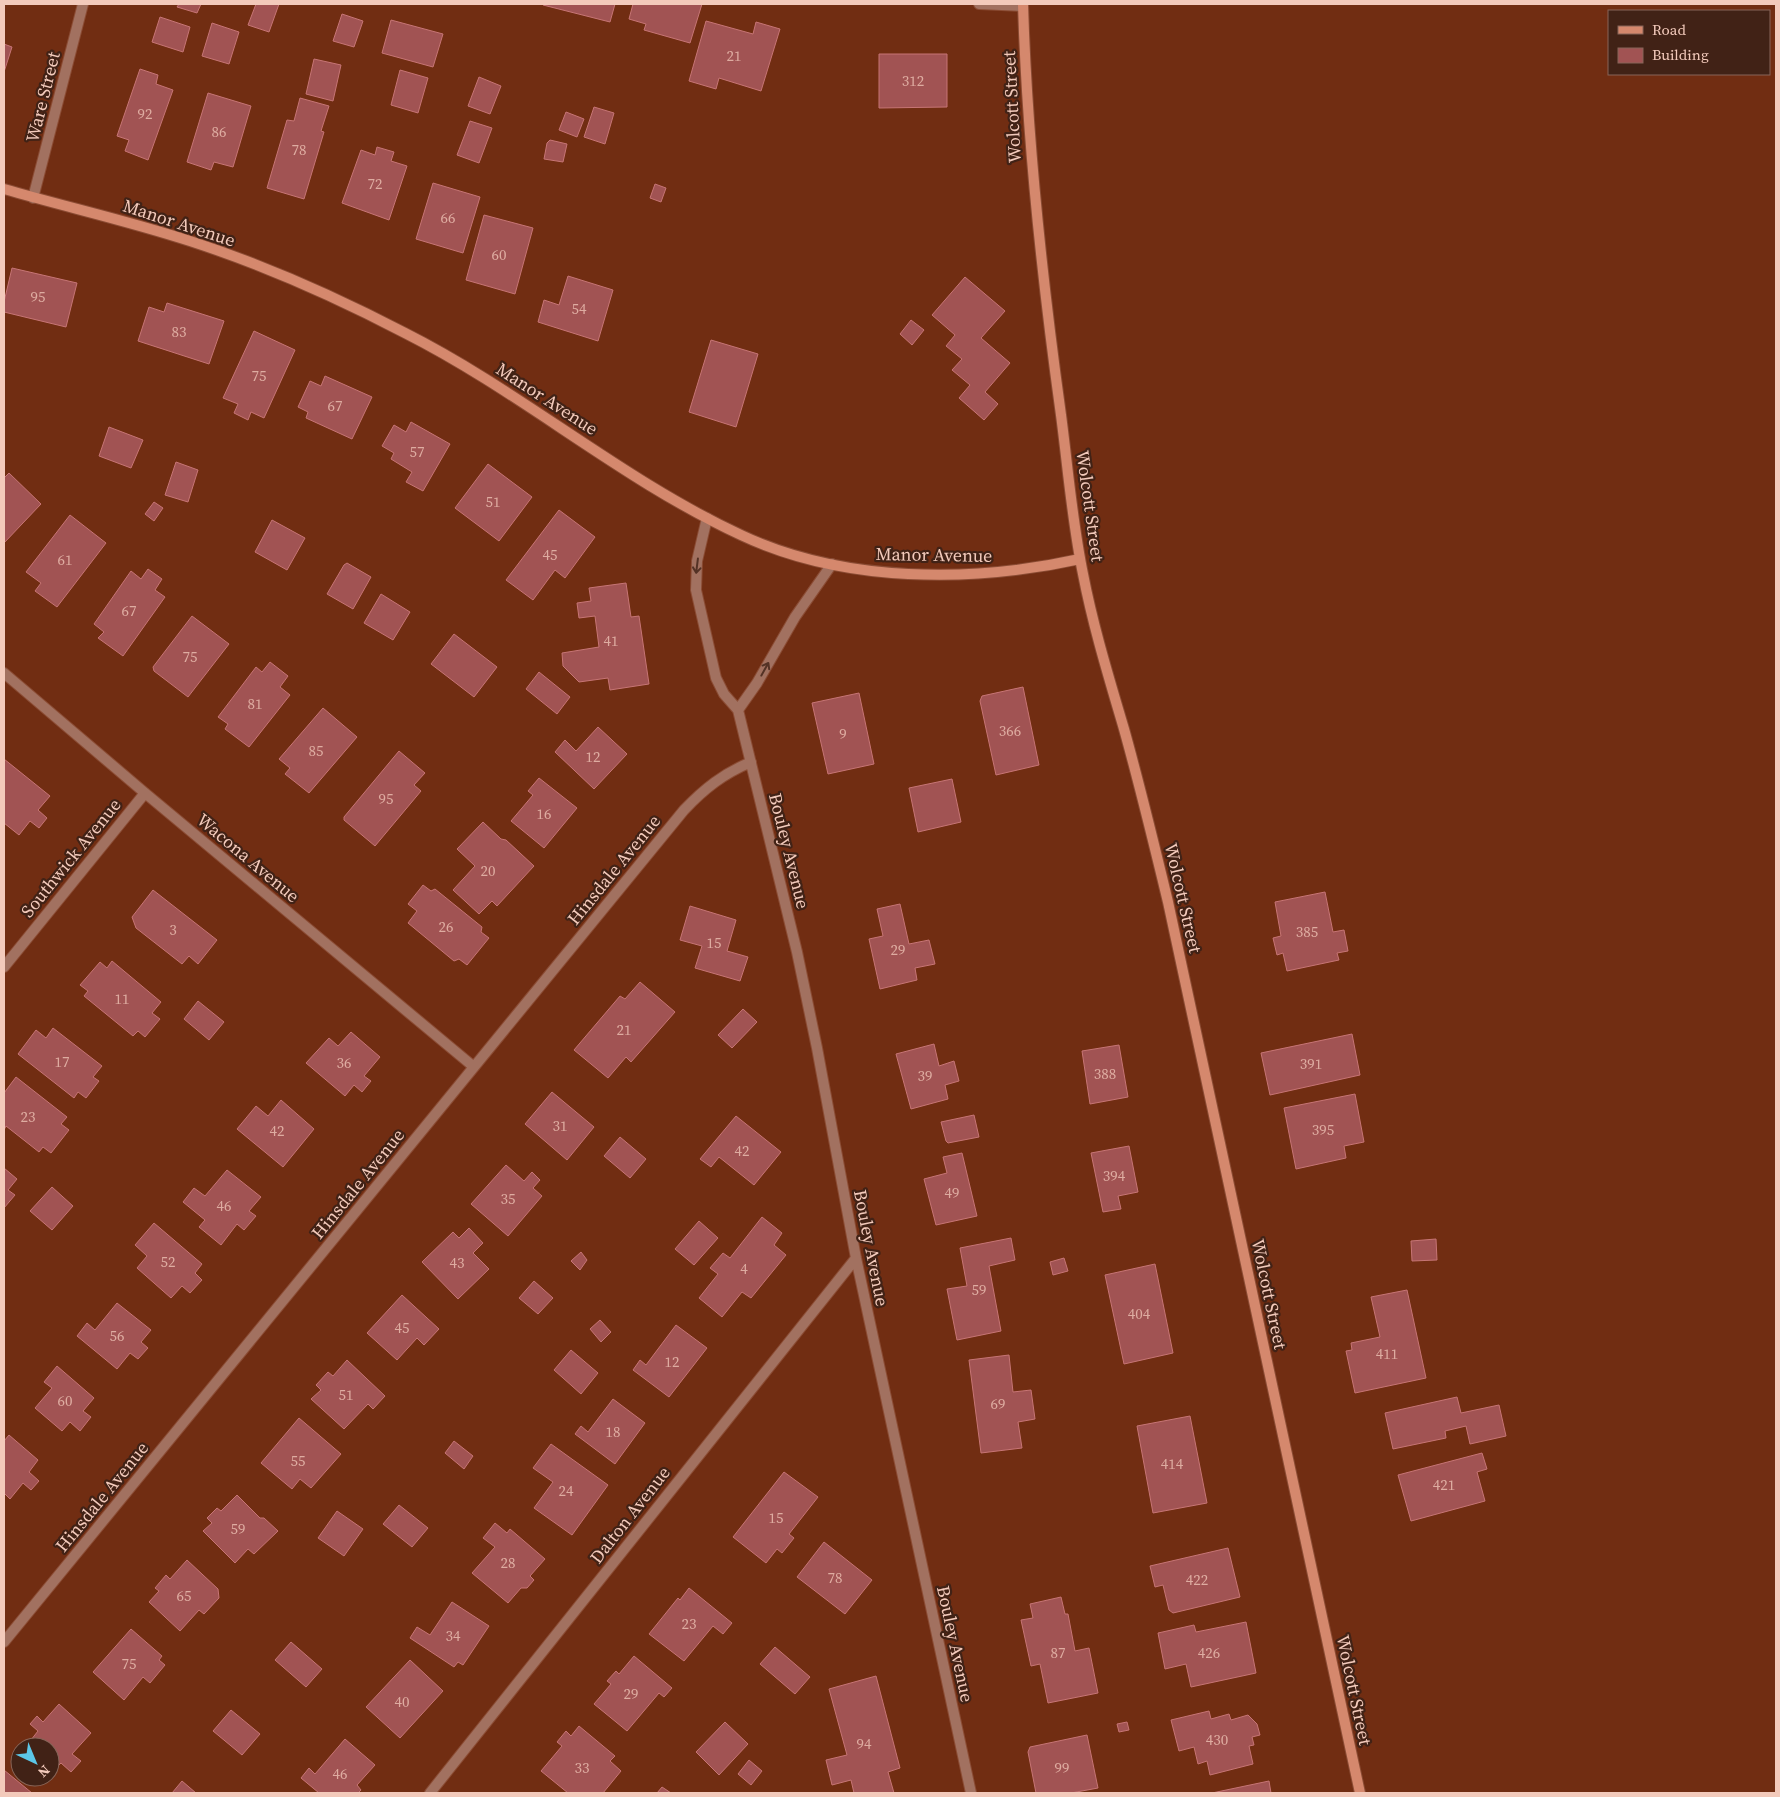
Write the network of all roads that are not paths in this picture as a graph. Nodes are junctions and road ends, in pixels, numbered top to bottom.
1 (83, 4) edge
2 (978, 4) edge
3 (1023, 5) edge
4 (4, 190) edge
5 (33, 198) junction
6 (707, 518) junction
7 (1080, 559) junction
8 (832, 564) junction
9 (4, 673) edge
10 (738, 710) junction
11 (751, 762) junction
12 (145, 793) junction
13 (4, 967) edge
14 (474, 1067) junction
15 (856, 1258) junction
16 (4, 1642) edge
17 (430, 1793) edge
18 (971, 1793) edge
19 (1360, 1793) edge

1 - 5 street, Ware Street
2 - 3 street
3 - 7 main road, Wolcott Street
4 - 5 main road, Manor Avenue
5 - 6 main road, Manor Avenue
6 - 8 main road, Manor Avenue
6 -> 10 street, Bouley Avenue
7 - 8 main road, Manor Avenue
7 - 19 main road, Wolcott Street
10 -> 8 street
9 - 12 street, Wacona Avenue
10 - 11 street, Bouley Avenue
11 - 14 street, Hinsdale Avenue
11 - 15 street, Bouley Avenue
12 - 13 street, Southwick Avenue
12 - 14 street, Wacona Avenue
14 - 16 street, Hinsdale Avenue
15 - 17 street, Dalton Avenue
15 - 18 street, Bouley Avenue

